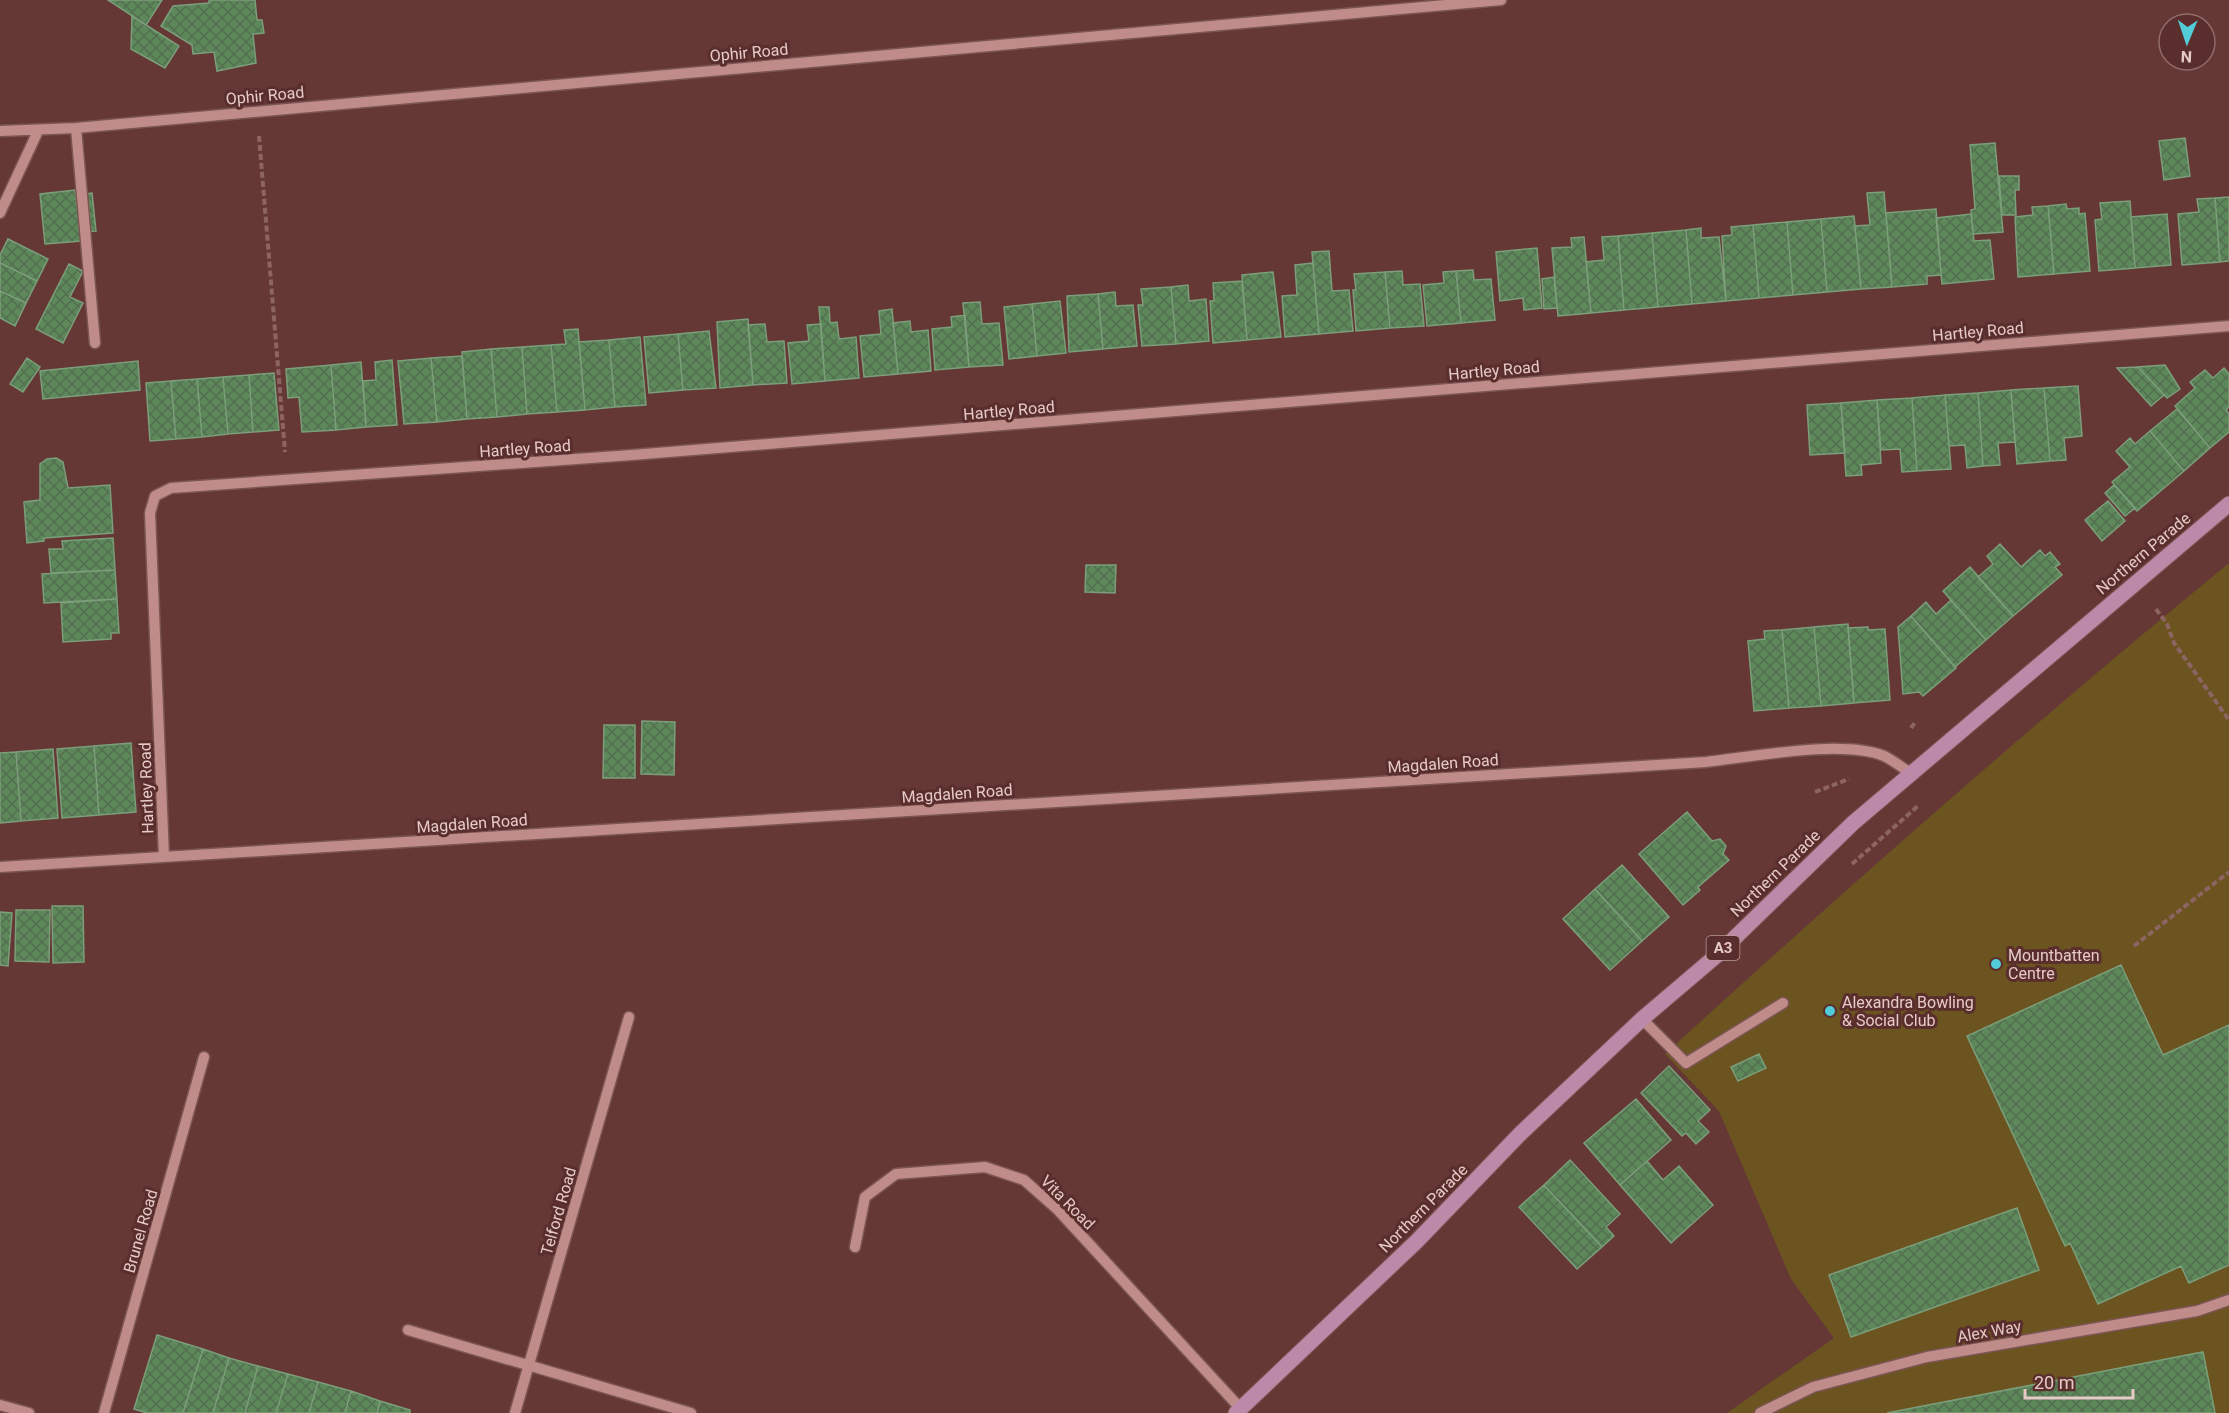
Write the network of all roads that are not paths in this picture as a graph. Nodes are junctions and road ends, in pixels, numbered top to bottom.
1 (1501, 0) edge
2 (76, 128) junction
3 (0, 131) edge
4 (38, 131) junction
5 (0, 213) edge
6 (2229, 326) edge
7 (95, 343) dead end
8 (2229, 504) edge
9 (1911, 774) junction
10 (164, 857) junction
11 (0, 867) edge
12 (1783, 1003) dead end
13 (629, 1017) dead end
14 (1642, 1019) junction
15 (204, 1057) dead end
16 (855, 1247) dead end
17 (2229, 1300) edge
18 (408, 1330) dead end
19 (529, 1366) junction
20 (0, 1405) edge
21 (1238, 1411) edge
22 (29, 1413) edge
23 (104, 1413) edge
24 (515, 1413) edge
25 (691, 1413) edge
26 (1760, 1413) edge

1 - 2 street, Ophir Road
2 - 4 street, Ophir Road
2 - 7 street
3 - 4 street, Ophir Road
4 - 5 street
6 - 10 street, Hartley Road
8 - 9 main road, Northern Parade / A3
9 - 10 street, Magdalen Road
9 - 14 main road, Northern Parade / A3
10 - 11 street, Magdalen Road
12 - 14 street
13 - 19 street, Telford Road
14 - 21 main road, Northern Parade / A3
15 - 23 street, Brunel Road
16 - 21 street, Vita Road
17 - 26 street, Alex Way
18 - 19 street
19 - 24 street, Telford Road
19 - 25 street
20 - 22 street

